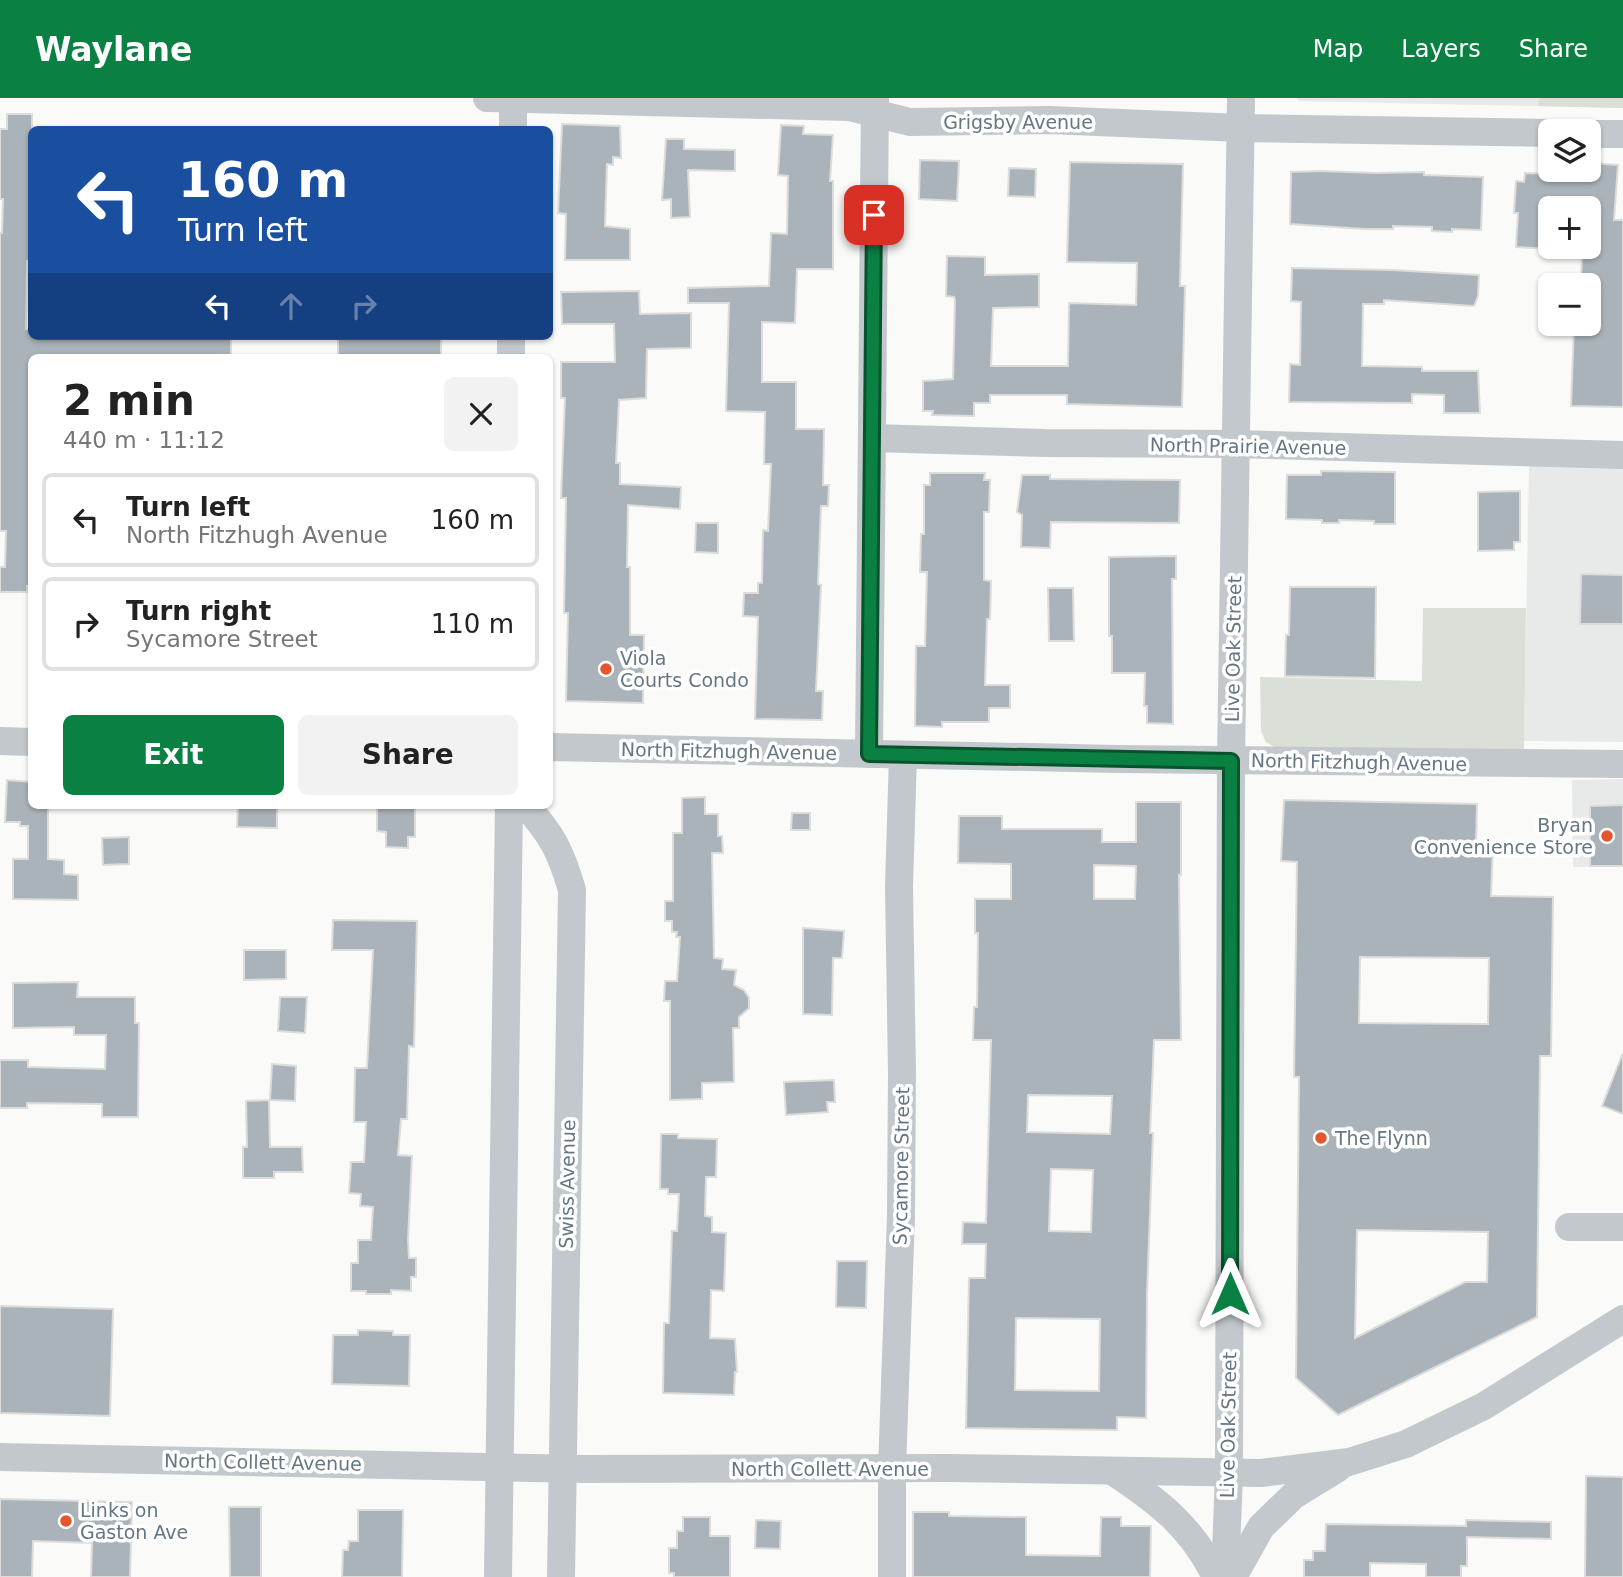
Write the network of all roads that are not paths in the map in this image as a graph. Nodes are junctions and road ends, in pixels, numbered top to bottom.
1 (487, 98) edge
2 (513, 98) edge
3 (1241, 98) edge
4 (875, 106) edge
5 (513, 126) edge
6 (1241, 128) junction
7 (1538, 132) edge
8 (1601, 134) edge
9 (1623, 134) edge
10 (872, 438) junction
11 (1236, 444) junction
12 (1623, 455) edge
13 (0, 741) edge
14 (28, 742) edge
15 (553, 747) edge
16 (869, 754) junction
17 (903, 755) junction
18 (1231, 761) junction
19 (1623, 764) edge
20 (509, 809) edge
21 (529, 809) edge
22 (1569, 1227) dead end
23 (1623, 1227) edge
24 (1623, 1319) edge
25 (0, 1457) edge
26 (1349, 1462) junction
27 (500, 1468) junction
28 (561, 1468) junction
29 (892, 1469) junction
30 (1114, 1472) junction
31 (1229, 1474) junction
32 (498, 1577) edge
33 (561, 1577) edge
34 (892, 1577) edge
35 (1216, 1577) edge
36 (1225, 1577) edge
37 (1233, 1577) edge

1 - 2 street, Grigsby Avenue
2 - 4 street, Grigsby Avenue
2 - 5 street
3 - 6 street, Live Oak Street
4 - 6 street, Grigsby Avenue
4 - 10 street
6 - 7 street, Grigsby Avenue
6 - 11 street, Live Oak Street
8 - 9 street
10 - 11 street, North Prairie Avenue
10 - 16 street
11 - 12 street, North Prairie Avenue
11 - 18 street, Live Oak Street
13 - 14 street
15 - 16 street, North Fitzhugh Avenue
16 - 17 street, North Fitzhugh Avenue
17 - 18 street, North Fitzhugh Avenue
17 - 29 street, Sycamore Street
18 - 19 street, North Fitzhugh Avenue
18 - 31 street, Live Oak Street
20 - 27 street
21 - 28 street, Swiss Avenue
22 - 23 street
24 - 26 street, North Collett Avenue
25 - 27 street, North Collett Avenue
26 - 31 street, North Collett Avenue
26 - 37 street
27 - 28 street, North Collett Avenue
27 - 32 street
28 - 29 street, North Collett Avenue
28 - 33 street, Swiss Avenue
29 - 30 street, North Collett Avenue
29 - 34 street, Sycamore Street
30 - 31 street, North Collett Avenue
30 - 35 street
31 - 36 street, Live Oak Street

